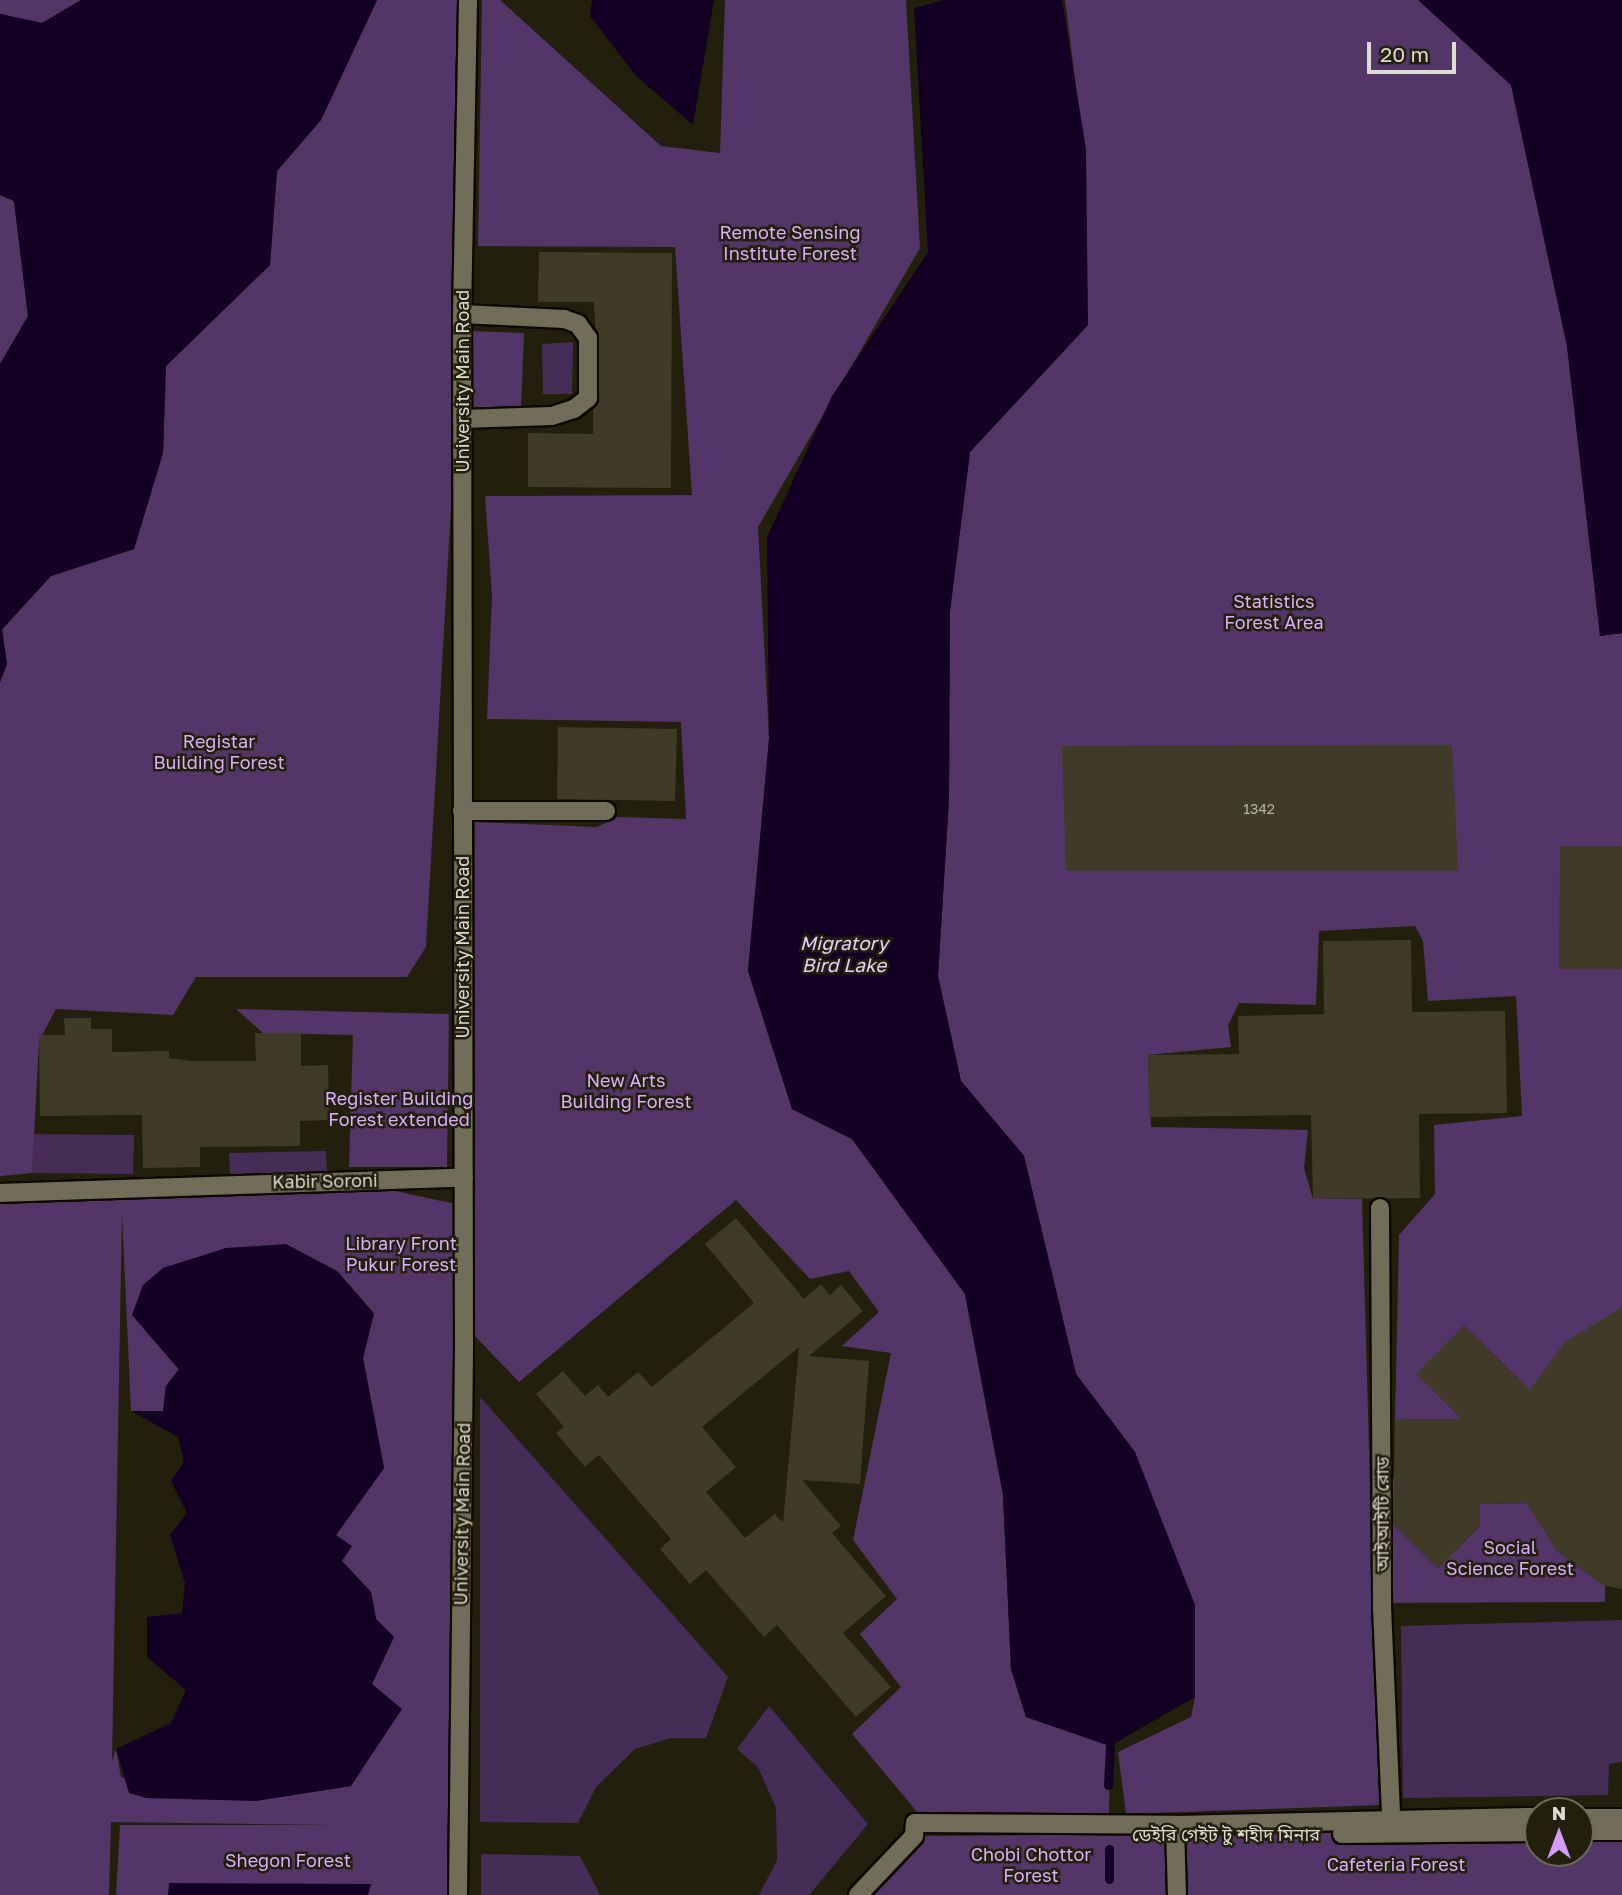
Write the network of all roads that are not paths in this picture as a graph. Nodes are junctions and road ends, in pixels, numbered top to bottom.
1 (468, 0) edge
2 (462, 314) junction
3 (462, 418) junction
4 (462, 811) junction
5 (606, 811) dead end
6 (464, 1178) junction
7 (0, 1193) edge
8 (1380, 1208) dead end
9 (1524, 1818) edge
10 (1594, 1818) edge
11 (1622, 1818) edge
12 (1392, 1827) junction
13 (1176, 1830) junction
14 (1594, 1831) edge
15 (1622, 1831) edge
16 (1524, 1832) edge
17 (458, 1895) edge
18 (858, 1895) edge
19 (1177, 1895) edge

1 - 2 street, University Main Road
2 - 3 street, University Main Road
2 - 3 street
3 - 4 street, University Main Road
4 - 5 street
4 - 6 street, University Main Road
6 - 7 street, Kabir Soroni
6 - 17 street, University Main Road
8 - 12 street, আইআইটি রোড
9 - 12 street
10 - 11 street
12 - 13 street
12 - 16 street
13 - 18 street
13 - 19 street
14 - 15 street

